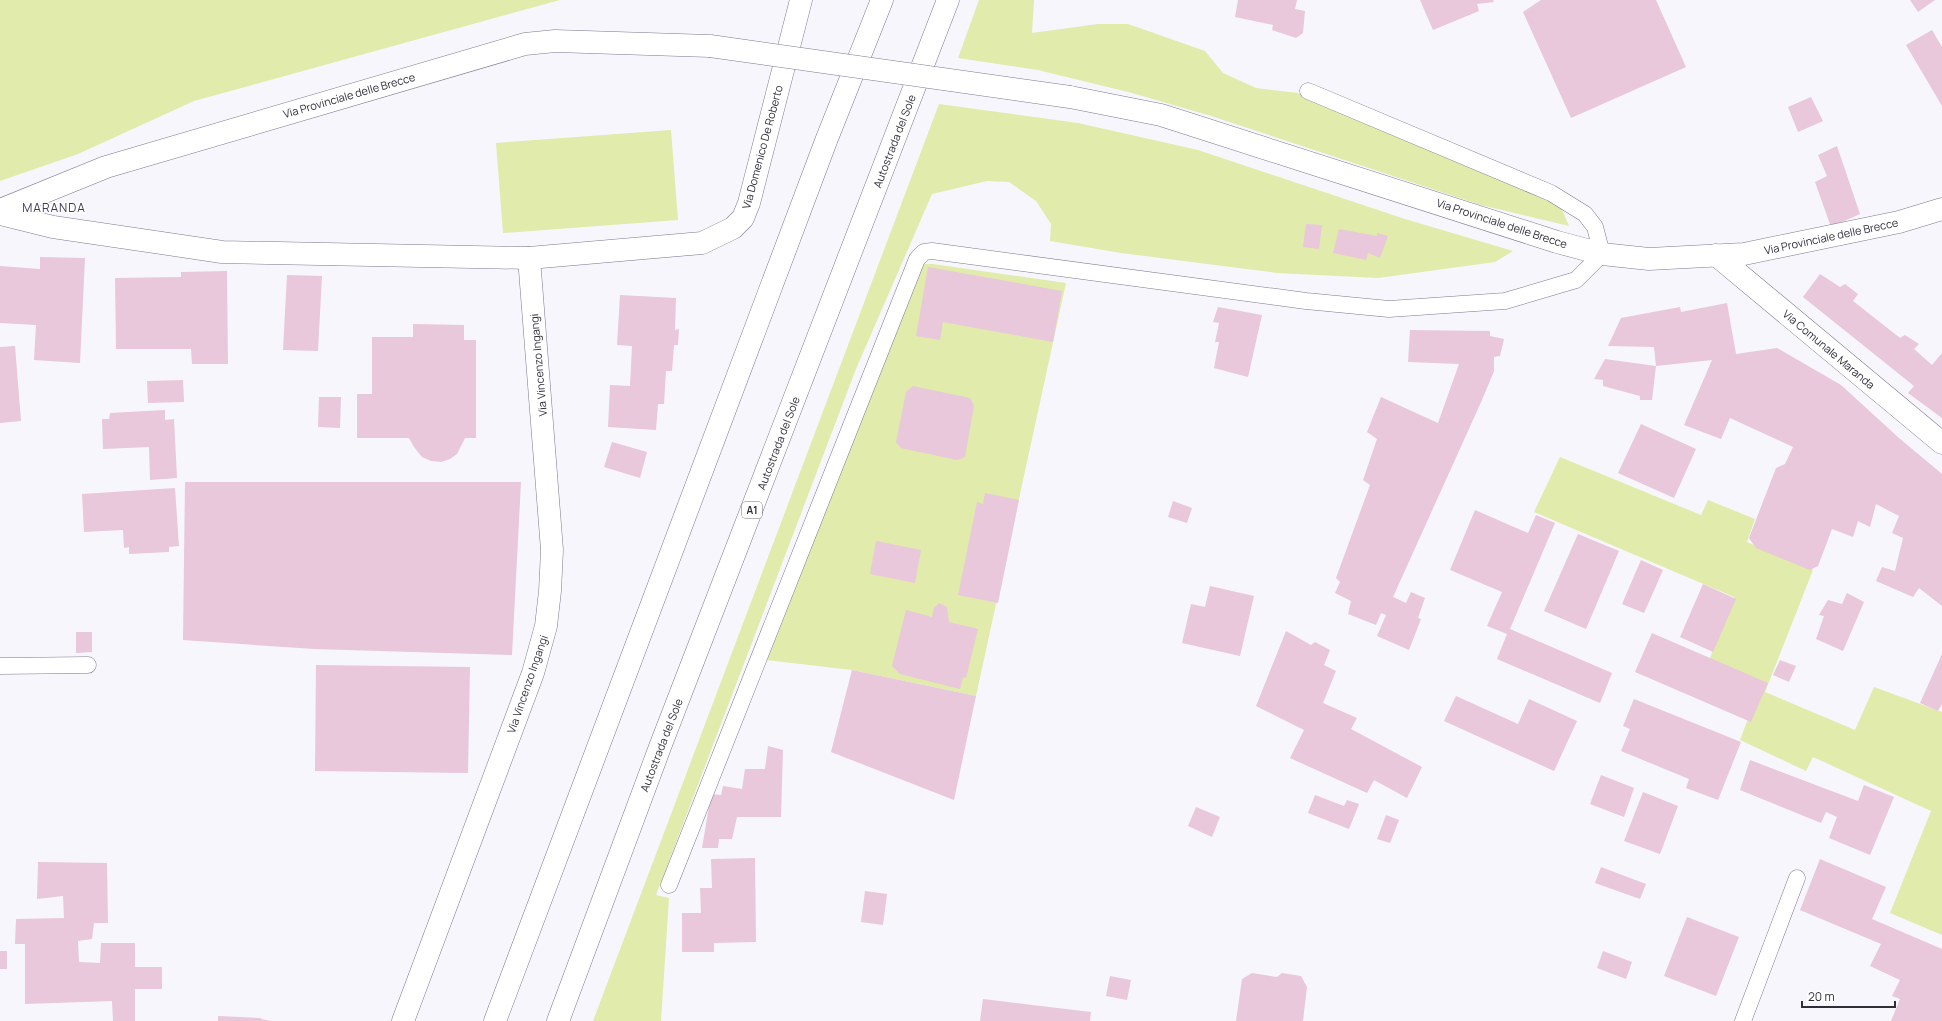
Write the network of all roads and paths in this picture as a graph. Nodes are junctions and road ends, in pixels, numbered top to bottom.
1 (801, 0) edge
2 (872, 0) edge
3 (882, 0) edge
4 (948, 0) edge
5 (1308, 91) dead end
6 (826, 142) junction
7 (1942, 209) edge
8 (0, 210) edge
9 (0, 214) edge
10 (1602, 254) junction
11 (1716, 255) junction
12 (529, 258) junction
13 (1942, 443) edge
14 (88, 665) dead end
15 (0, 666) edge
16 (1797, 878) dead end
17 (669, 885) dead end
18 (403, 1021) edge
19 (495, 1021) edge
20 (558, 1021) edge
21 (1743, 1021) edge

1 - 12 main road, Via Domenico De Roberto
2 - 6 main road
3 - 6 main road
4 - 20 main road, Autostrada del Sole / A1
5 - 10 lane
6 - 19 main road
7 - 11 main road, Via Provinciale delle Brecce
8 - 10 main road, Via Provinciale delle Brecce, bridge
9 - 12 main road
10 - 11 main road, Via Provinciale delle Brecce
10 - 17 lane
11 - 13 main road, Via Comunale Maranda
12 - 18 main road, Via Vincenzo Ingangi
14 - 15 lane
16 - 21 lane

